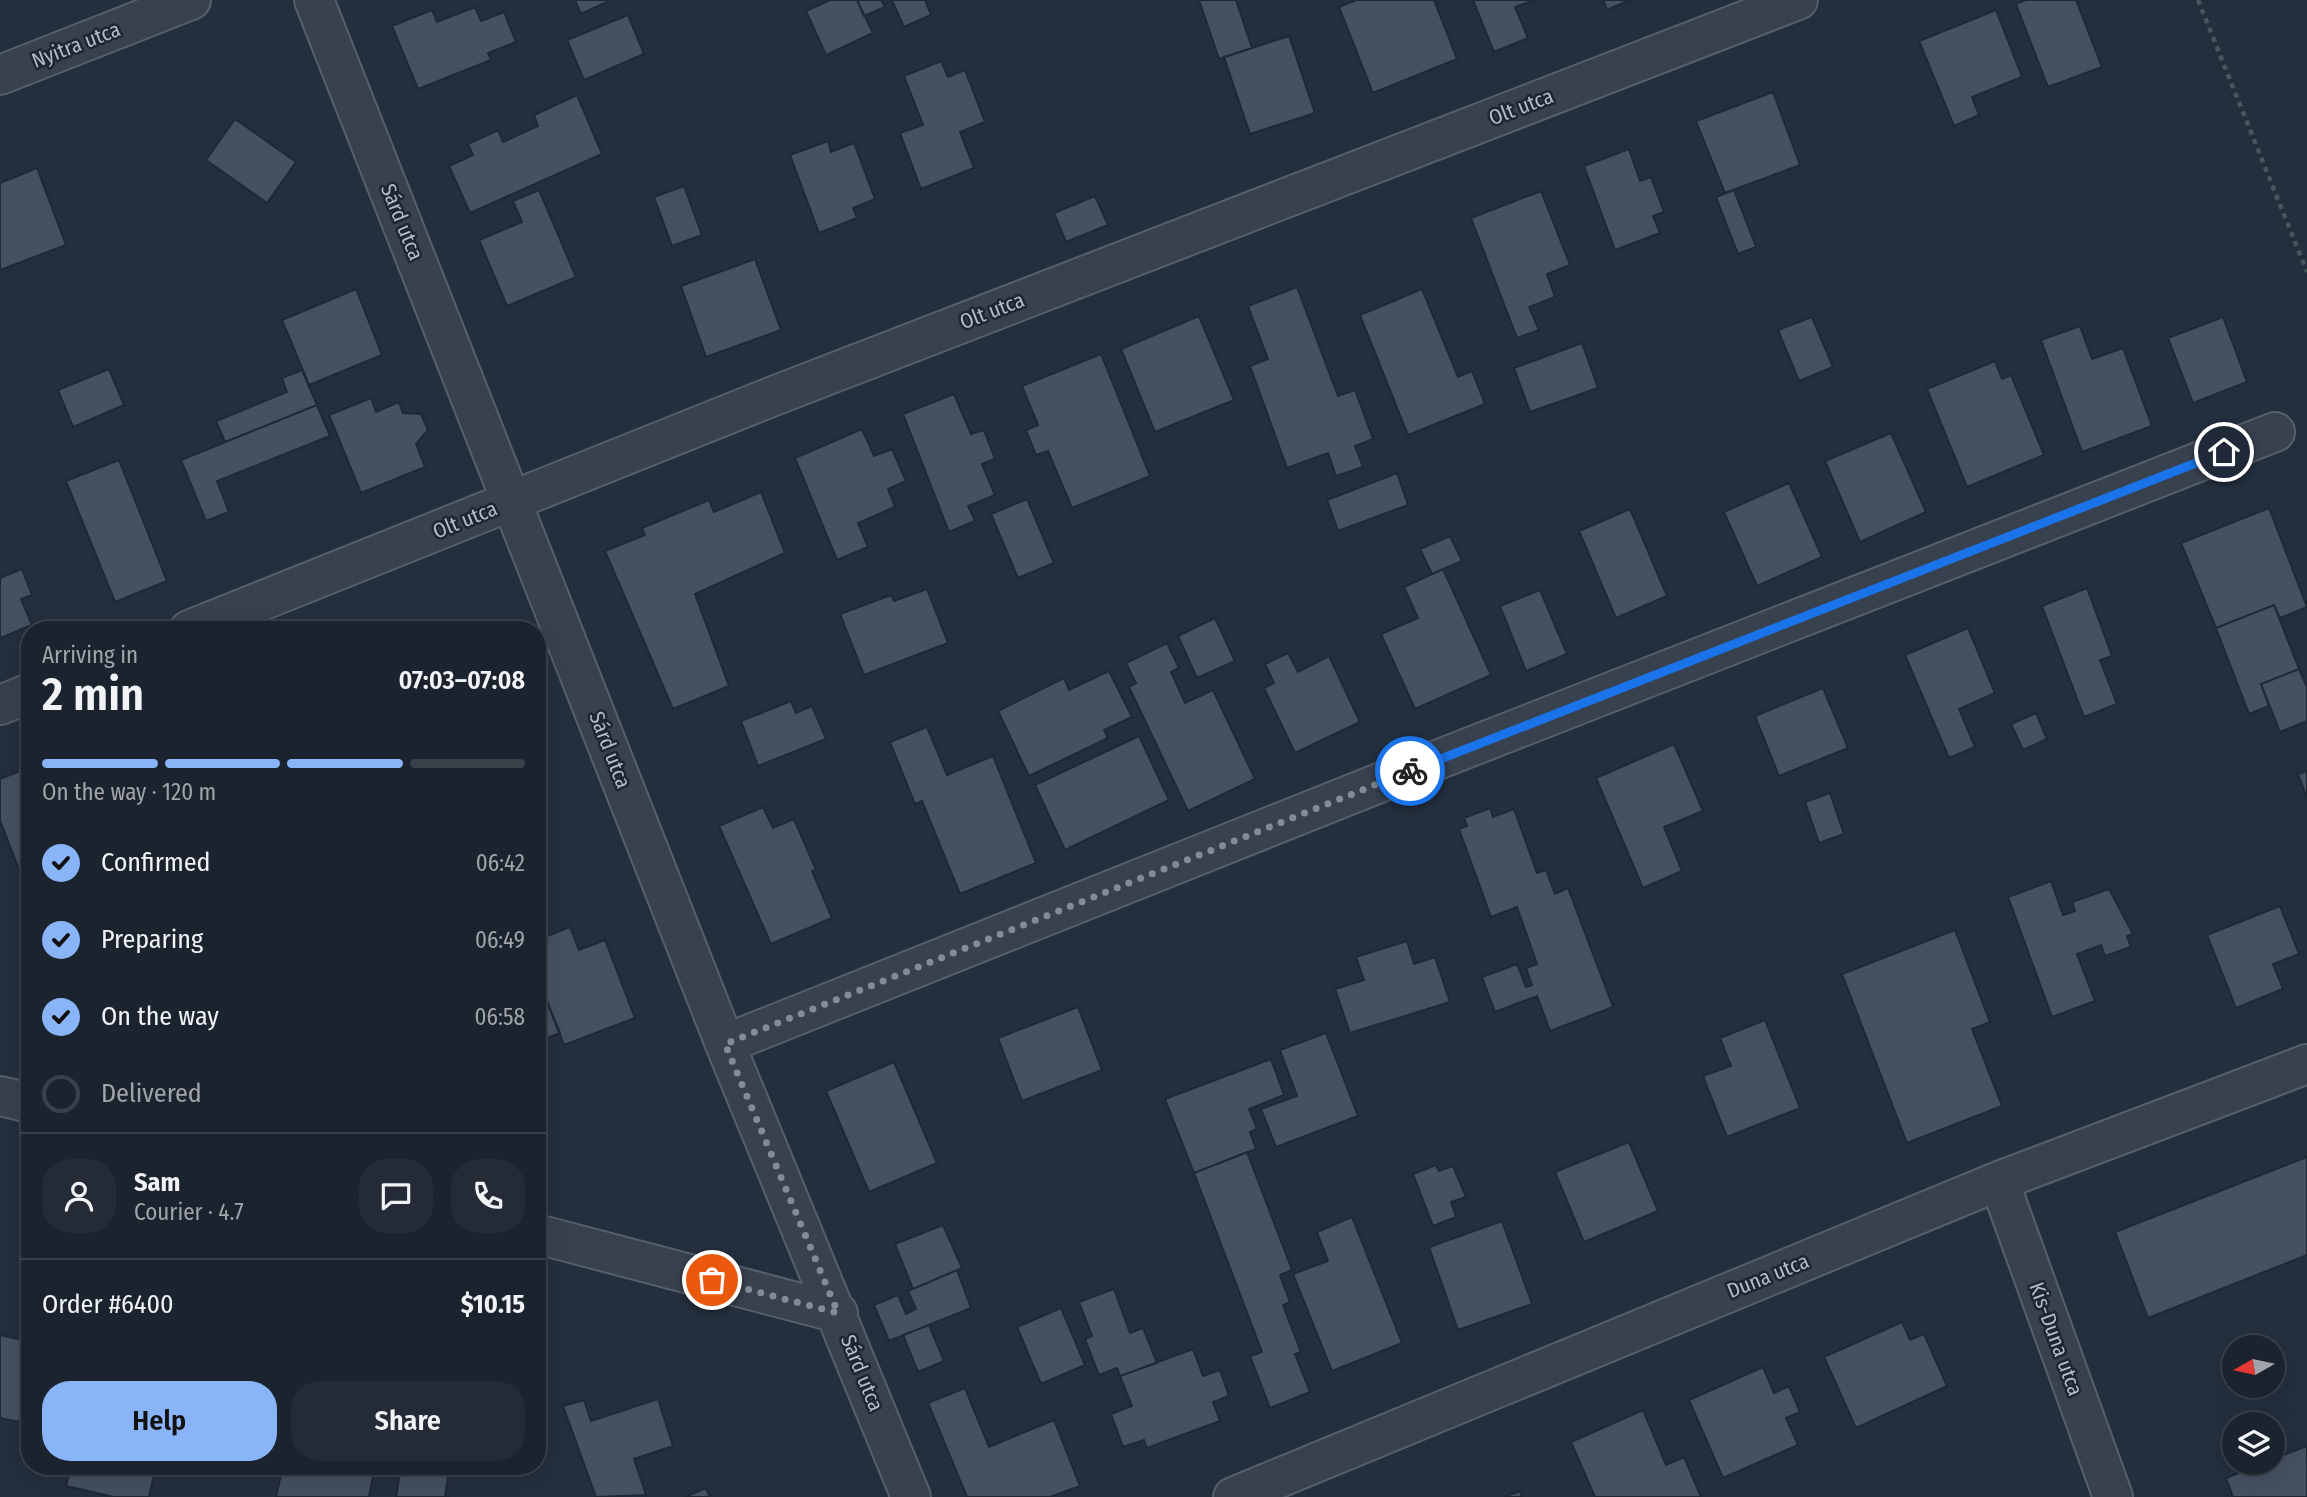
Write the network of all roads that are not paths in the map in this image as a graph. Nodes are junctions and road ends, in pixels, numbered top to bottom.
1 (191, 0) edge
2 (314, 0) edge
3 (1798, 0) edge
4 (0, 75) edge
5 (2276, 432) dead end
6 (513, 501) junction
7 (212, 621) edge
8 (21, 697) edge
9 (0, 705) edge
10 (725, 1044) junction
11 (2307, 1064) edge
12 (0, 1096) edge
13 (21, 1101) edge
14 (1999, 1181) junction
15 (546, 1236) edge
16 (838, 1313) junction
17 (911, 1497) edge
18 (1233, 1497) edge
19 (2113, 1497) edge

1 - 4 street, Nyitra utca
2 - 6 street, Sárd utca
3 - 6 street, Olt utca
5 - 10 street
6 - 7 street, Olt utca
6 - 10 street, Sárd utca
8 - 9 street
10 - 16 street, Sárd utca
11 - 14 street, Duna utca
12 - 13 street
14 - 18 street, Duna utca
14 - 19 street, Kis-Duna utca
15 - 16 street
16 - 17 street, Sárd utca

